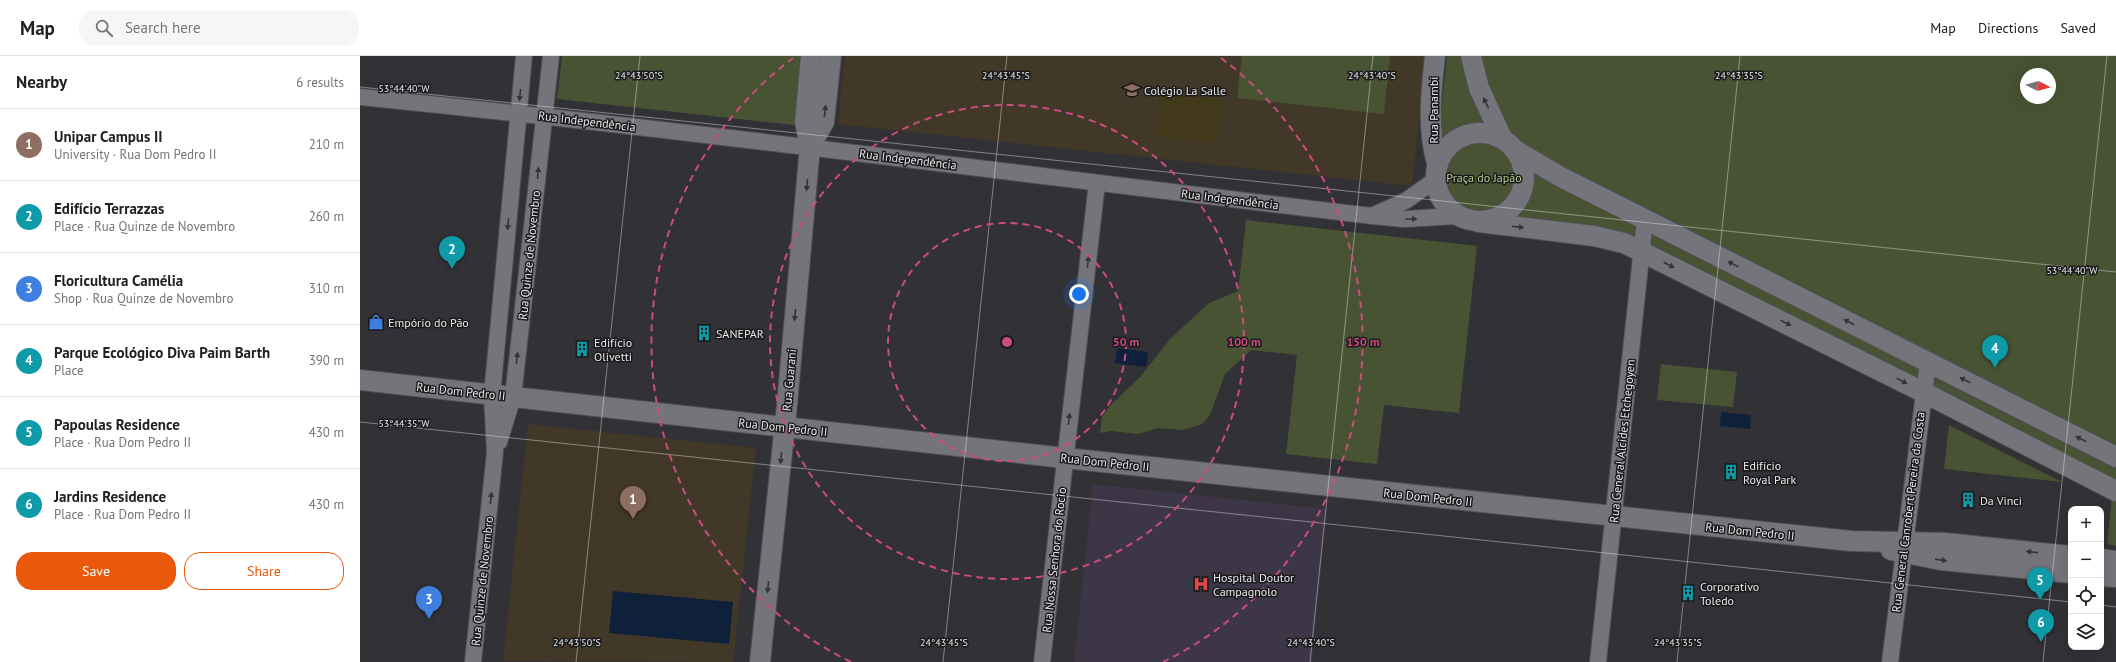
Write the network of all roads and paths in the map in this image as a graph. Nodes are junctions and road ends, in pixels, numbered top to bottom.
1 (524, 56) edge
2 (551, 56) edge
3 (811, 56) edge
4 (831, 56) edge
5 (1435, 56) edge
6 (1471, 56) edge
7 (360, 97) edge
8 (518, 113) junction
9 (545, 116) junction
10 (1509, 144) junction
11 (810, 146) junction
12 (1436, 171) junction
13 (1097, 183) junction
14 (1372, 216) junction
15 (1457, 216) junction
16 (1645, 219) junction
17 (1479, 222) junction
18 (1642, 251) junction
19 (1928, 362) junction
20 (360, 380) edge
21 (1923, 392) junction
22 (492, 395) junction
23 (513, 397) junction
24 (784, 427) junction
25 (496, 452) junction
26 (2116, 457) edge
27 (1065, 458) junction
28 (2116, 491) edge
29 (1614, 517) junction
30 (1903, 547) junction
31 (2068, 556) edge
32 (2104, 559) edge
33 (2116, 561) edge
34 (2068, 573) edge
35 (2104, 576) edge
36 (2116, 578) edge
37 (473, 662) edge
38 (760, 662) edge
39 (1042, 662) edge
40 (1598, 662) edge
41 (1890, 662) edge

1 -> 8 street, Rua Quinze de Novembro
2 - 9 street, Rua Quinze de Novembro
3 - 11 street, Rua Guarani
11 -> 4 street, Rua Guarani
5 - 12 street, Rua Panambi
10 -> 6 street
7 - 8 street, Rua Independência
8 - 9 street, Rua Independência
8 -> 22 street, Rua Quinze de Novembro
9 - 11 street, Rua Independência
23 -> 9 street, Rua Quinze de Novembro
10 - 12 street
10 - 16 street
10 - 17 street
11 - 13 street, Rua Independência
11 -> 24 street, Rua Guarani
12 - 14 street
12 - 15 street
13 - 14 street, Rua Independência
27 -> 13 street, Rua Nossa Senhora do Rocio
14 -> 15 street, Rua Independência
15 - 17 street
16 - 18 street, Rua General Alcides Etchegoyen
19 -> 16 street
17 -> 18 street
18 -> 21 street
18 - 29 street, Rua General Alcides Etchegoyen
19 - 21 street, Rua General Canrobert Pereira da Costa
26 -> 19 street
20 - 22 street, Rua Dom Pedro II
21 - 28 street
21 - 30 street, Rua General Canrobert Pereira da Costa
22 - 23 street, Rua Dom Pedro II
22 - 25 street, Rua Quinze de Novembro
23 - 24 street, Rua Dom Pedro II
23 - 25 street, Rua Quinze de Novembro
24 - 27 street, Rua Dom Pedro II
24 -> 38 street, Rua Guarani
37 -> 25 street, Rua Quinze de Novembro
27 - 29 street, Rua Dom Pedro II
27 - 39 street, Rua Nossa Senhora do Rocio
29 - 30 street, Rua Dom Pedro II
29 - 40 street, Rua General Alcides Etchegoyen
31 -> 30 street, Rua Dom Pedro II
30 -> 34 street, Rua Dom Pedro II
30 - 41 street, Rua General Canrobert Pereira da Costa
32 - 33 street
35 - 36 street

